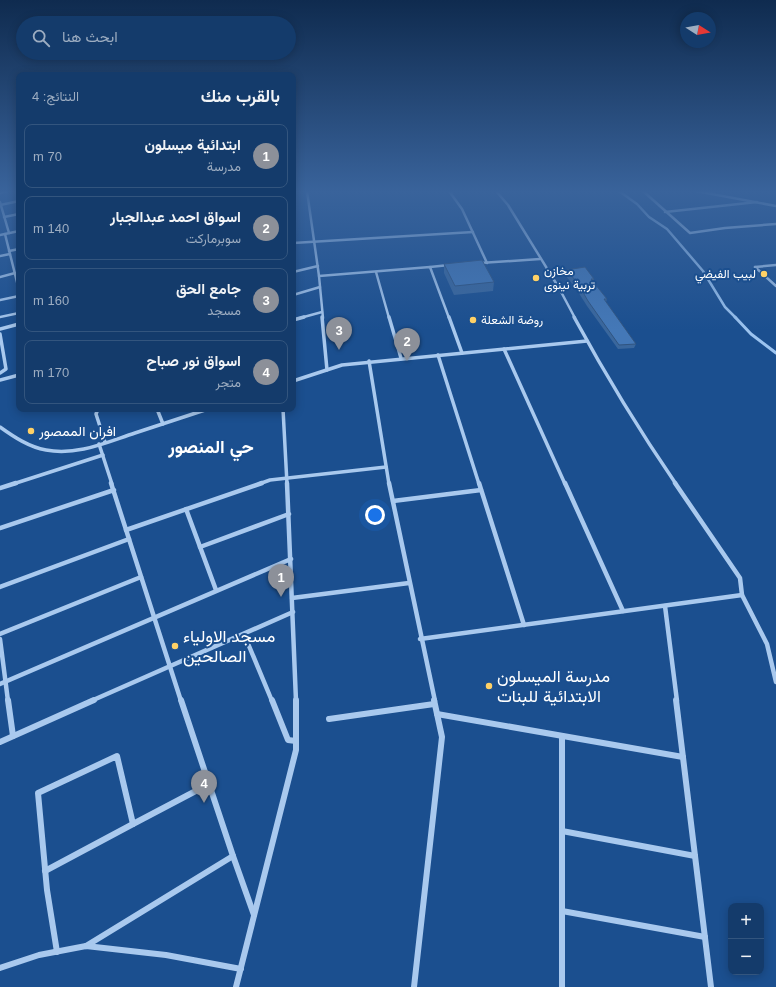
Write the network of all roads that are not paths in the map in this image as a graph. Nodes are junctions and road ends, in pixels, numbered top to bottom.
1 (8, 237) edge
2 (313, 237) edge
3 (393, 237) edge
4 (475, 237) edge
5 (527, 237) edge
6 (314, 242) junction
7 (296, 243) edge
8 (16, 250) edge
9 (10, 252) junction
10 (0, 256) edge
11 (540, 259) junction
12 (487, 263) junction
13 (16, 264) edge
14 (473, 264) edge
15 (13, 265) junction
16 (451, 265) edge
17 (776, 265) edge
18 (318, 266) junction
19 (430, 267) junction
20 (296, 271) edge
21 (376, 272) junction
22 (15, 273) joint
23 (319, 276) junction
24 (0, 277) edge
25 (776, 286) edge
26 (320, 287) junction
27 (296, 293) edge
28 (16, 297) edge
29 (0, 300) edge
30 (322, 312) junction
31 (16, 314) edge
32 (0, 317) edge
33 (296, 319) edge
34 (16, 325) edge
35 (0, 329) edge
36 (0, 334) edge
37 (587, 341) junction
38 (504, 350) junction
39 (462, 353) junction
40 (438, 355) junction
41 (401, 358) junction
42 (369, 361) junction
43 (327, 370) junction
44 (0, 372) edge
45 (16, 376) edge
46 (0, 380) edge
47 (296, 380) edge
48 (97, 412) edge
49 (159, 412) edge
50 (199, 412) edge
51 (282, 412) edge
52 (163, 424) junction
53 (0, 427) edge
54 (105, 442) junction
55 (99, 444) junction
56 (103, 455) junction
57 (386, 467) junction
58 (288, 478) junction
59 (0, 488) edge
60 (114, 490) junction
61 (481, 490) junction
62 (393, 501) junction
63 (186, 509) junction
64 (290, 514) junction
65 (0, 528) edge
66 (126, 530) junction
67 (129, 539) junction
68 (200, 548) junction
69 (291, 559) junction
70 (141, 577) junction
71 (409, 583) junction
72 (0, 587) edge
73 (216, 590) junction
74 (742, 595) junction
75 (292, 598) junction
76 (665, 606) junction
77 (623, 611) junction
78 (293, 612) junction
79 (153, 617) junction
80 (524, 625) junction
81 (0, 634) edge
82 (244, 634) junction
83 (0, 639) edge
84 (420, 639) junction
85 (170, 668) junction
86 (6, 682) junction
87 (776, 682) edge
88 (0, 684) edge
89 (434, 704) junction
90 (437, 714) junction
91 (329, 719) dead end
92 (13, 736) junction
93 (562, 736) junction
94 (296, 741) junction
95 (0, 742) edge
96 (683, 757) junction
97 (209, 784) junction
98 (133, 824) junction
99 (562, 830) junction
100 (233, 856) junction
101 (695, 856) junction
102 (45, 871) junction
103 (562, 911) junction
104 (254, 915) junction
105 (705, 937) junction
106 (86, 946) junction
107 (57, 952) junction
108 (0, 968) edge
109 (241, 969) junction
110 (236, 987) edge
111 (414, 987) edge
112 (562, 987) edge
113 (710, 987) edge

1 - 9 street
2 - 6 street
3 - 6 street
4 - 12 street
5 - 11 street
6 - 7 street
6 - 18 street
8 - 9 street
9 - 10 street
9 - 15 street
11 - 12 street
11 - 37 street
12 - 14 street
13 - 15 street
15 - 22 street
16 - 19 street
17 - 25 street
18 - 20 street
18 - 23 street
19 - 21 street
19 - 39 street
21 - 23 street
21 - 41 street
22 - 24 street
23 - 26 street
26 - 27 street
26 - 30 street
28 - 29 street
30 - 33 street
30 - 43 street
31 - 32 street
34 - 35 street
36 - 44 street
37 - 38 street
37 - 74 street
38 - 39 street
38 - 77 street
39 - 40 street
40 - 41 street
40 - 61 street
41 - 42 street
42 - 43 street
42 - 57 street
43 - 47 street
45 - 46 street
48 - 54 street
49 - 52 street
50 - 52 street
51 - 58 street
52 - 54 street
53 - 55 street
54 - 55 street
55 - 56 street
56 - 59 street
56 - 60 street
57 - 58 street
57 - 62 street
58 - 63 street
58 - 64 street
60 - 65 street
60 - 66 street
61 - 62 street
61 - 80 street
62 - 71 street
63 - 66 street
63 - 68 street
64 - 68 street
64 - 69 street
66 - 67 street
67 - 70 street
67 - 72 street
68 - 73 street
69 - 73 street
69 - 75 street
70 - 79 street
70 - 81 street
71 - 75 street
71 - 84 street
73 - 79 street
74 - 76 street
74 - 87 street
75 - 78 street
76 - 77 street
76 - 96 street
77 - 80 street
78 - 82 street
78 - 94 street
79 - 85 street
79 - 86 street
80 - 84 street
82 - 85 street
82 - 94 street
83 - 86 street
84 - 89 street
85 - 92 street
85 - 97 street
86 - 88 street
86 - 92 street
89 - 90 street
89 - 91 street
90 - 93 street
90 - 111 street
92 - 95 street
93 - 96 street
93 - 99 street
94 - 104 street
96 - 101 street
97 - 98 street
97 - 100 street
98 - 102 street
98 - 102 street
99 - 101 street
99 - 103 street
100 - 104 street
100 - 106 street
101 - 105 street
102 - 107 street
103 - 105 street
103 - 112 street
104 - 109 street
105 - 113 street
106 - 107 street
106 - 109 street
107 - 108 street
109 - 110 street

